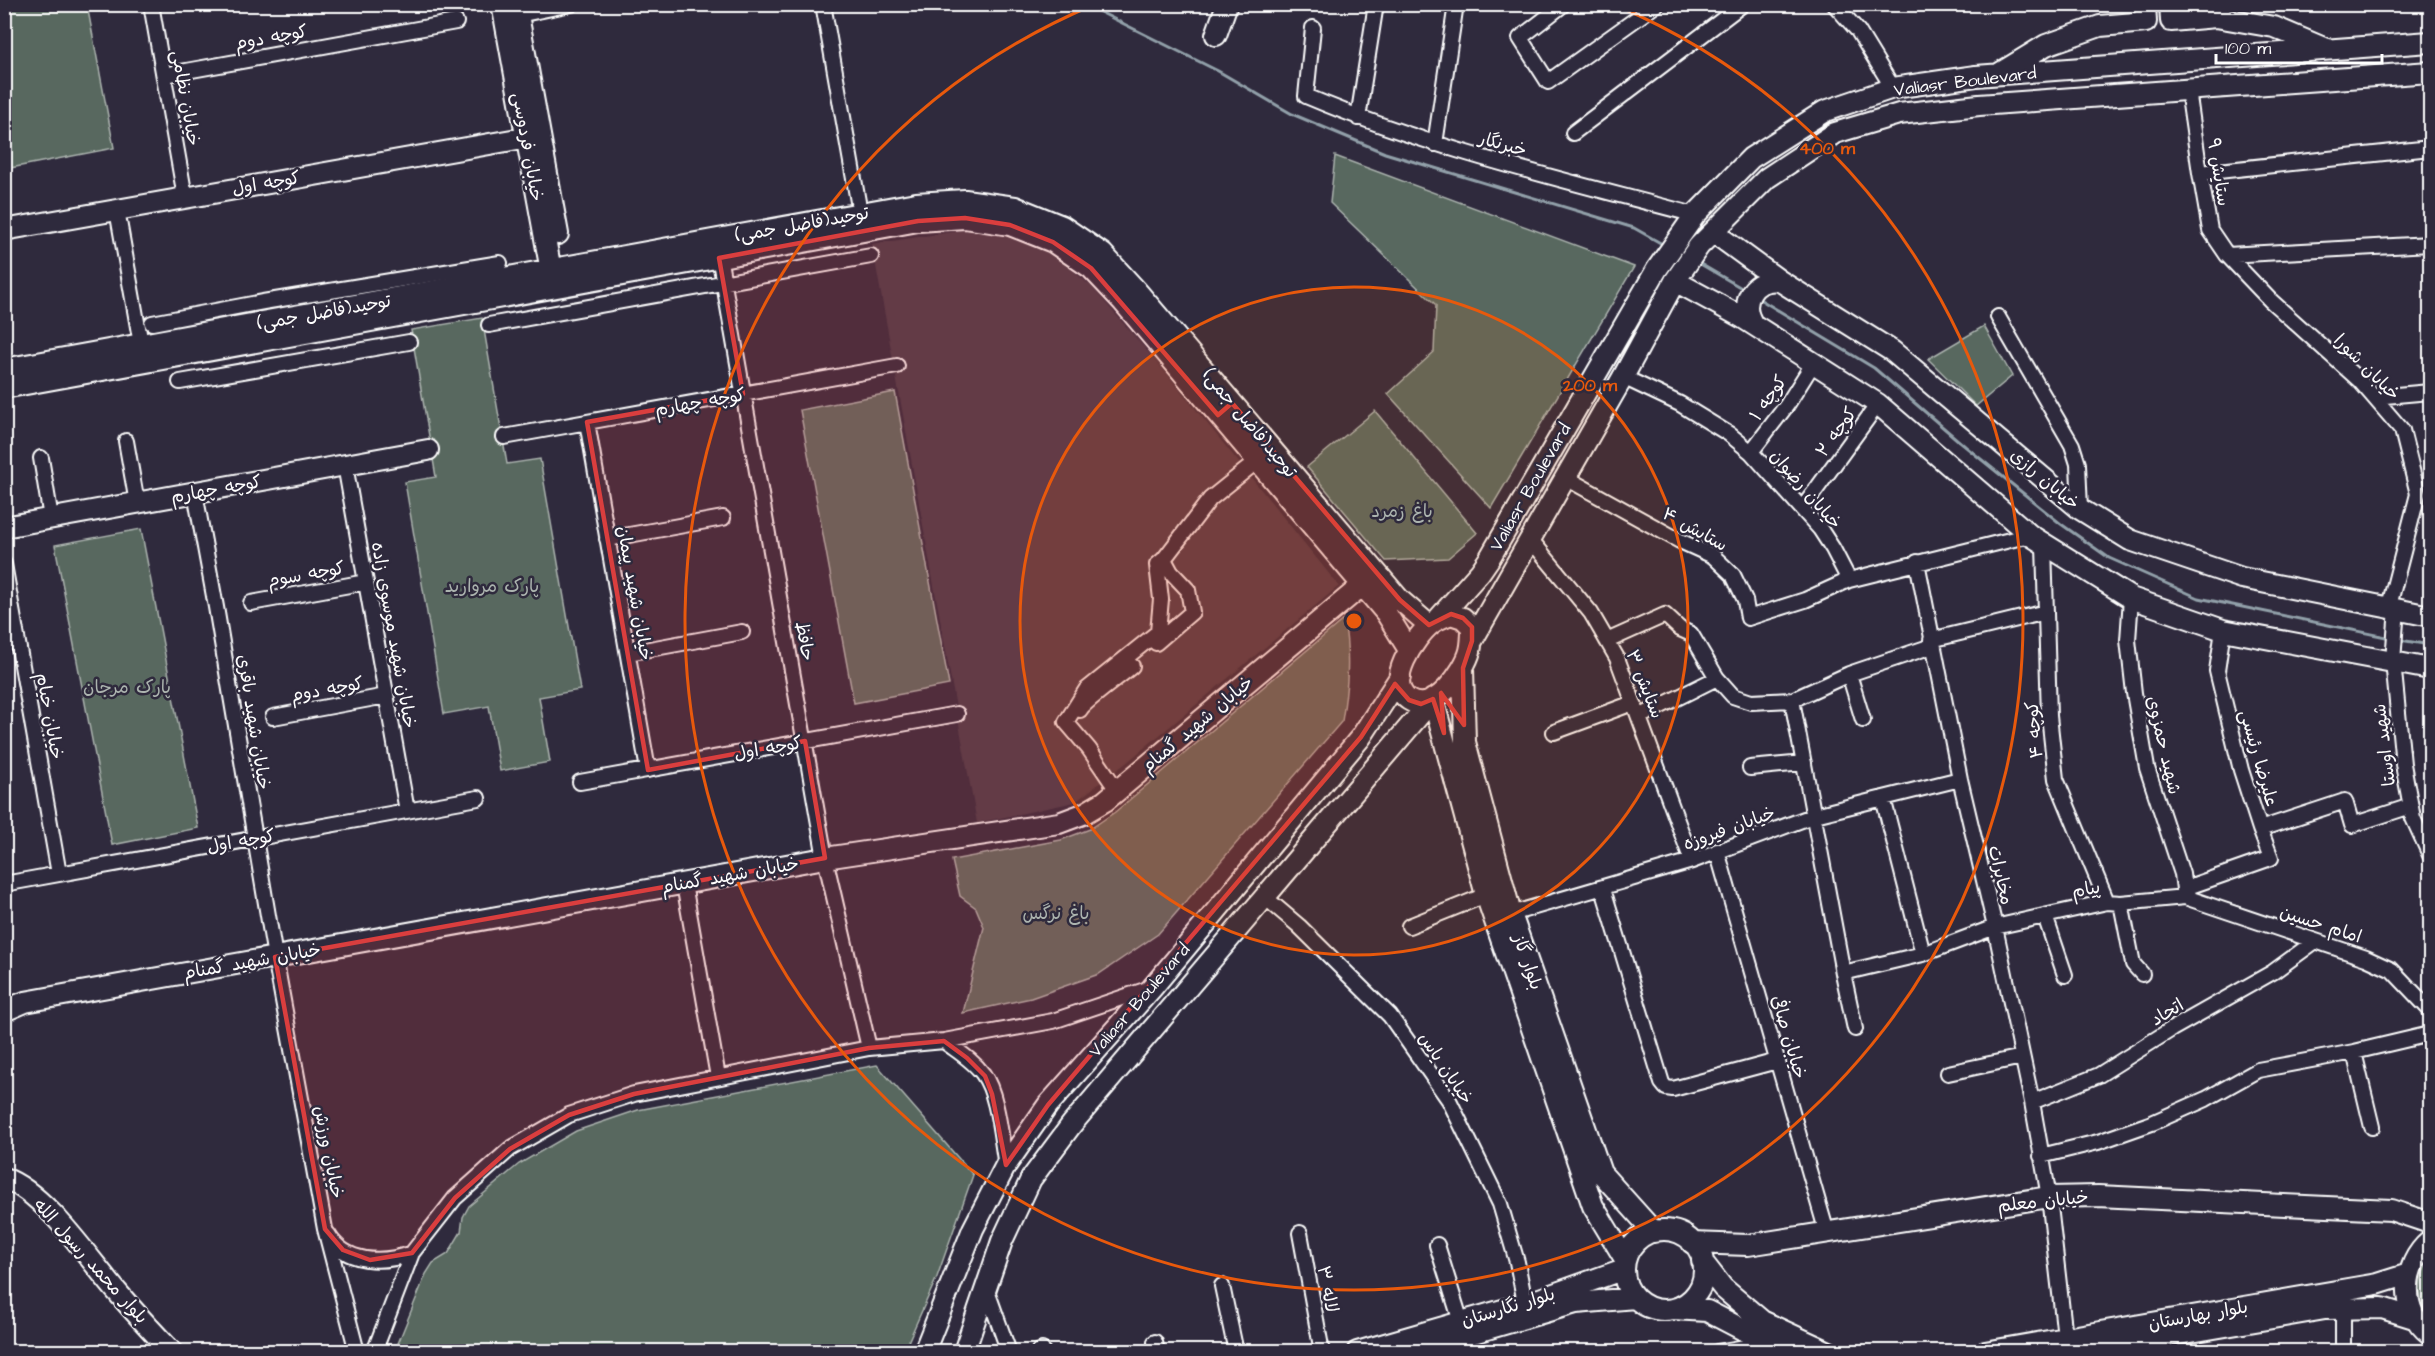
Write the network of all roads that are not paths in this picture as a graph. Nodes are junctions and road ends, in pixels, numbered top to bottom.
1 (151, 4) edge
2 (572, 4) edge
3 (823, 4) edge
4 (1219, 4) edge
5 (1227, 4) edge
6 (1376, 4) edge
7 (1456, 4) edge
8 (1564, 4) edge
9 (1657, 4) edge
10 (1743, 4) edge
11 (1834, 4) edge
12 (510, 11) edge
13 (2145, 13) edge
14 (2170, 13) edge
15 (456, 22) dead end
16 (1313, 28) dead end
17 (2429, 43) edge
18 (2328, 50) junction
19 (2430, 66) edge
20 (2430, 72) edge
21 (164, 75) junction
22 (1997, 75) junction
23 (1893, 88) junction
24 (2188, 90) junction
25 (1358, 118) junction
26 (1573, 133) dead end
27 (534, 136) junction
28 (1436, 144) junction
29 (2430, 148) edge
30 (2200, 173) junction
31 (185, 197) junction
32 (117, 210) junction
33 (860, 213) junction
34 (1695, 215) junction
35 (4, 230) edge
36 (1706, 239) junction
37 (2430, 244) edge
38 (718, 249) junction
39 (2227, 255) junction
40 (871, 256) dead end
41 (500, 263) dead end
42 (1678, 277) junction
43 (559, 279) junction
44 (1780, 281) junction
45 (724, 284) junction
46 (263, 302) junction
47 (1998, 317) dead end
48 (152, 323) dead end
49 (1752, 323) junction
50 (489, 325) dead end
51 (268, 331) junction
52 (409, 342) dead end
53 (141, 344) junction
54 (1814, 363) junction
55 (275, 365) junction
56 (897, 366) dead end
57 (4, 369) edge
58 (1623, 377) junction
59 (180, 382) dead end
60 (4, 388) edge
61 (2430, 392) edge
62 (744, 394) junction
63 (2374, 397) junction
64 (1878, 404) junction
65 (1225, 409) junction
66 (587, 422) junction
67 (504, 437) dead end
68 (126, 441) dead end
69 (428, 450) dead end
70 (1751, 452) junction
71 (41, 458) dead end
72 (1256, 462) junction
73 (345, 465) junction
74 (1566, 478) junction
75 (195, 493) junction
76 (137, 503) junction
77 (1802, 509) junction
78 (2080, 509) junction
79 (51, 518) junction
80 (723, 518) dead end
81 (4, 527) edge
82 (608, 539) junction
83 (1531, 540) junction
84 (2037, 540) junction
85 (1160, 562) junction
86 (1917, 562) junction
87 (4, 564) edge
88 (1480, 572) junction
89 (1370, 579) junction
90 (1849, 580) junction
91 (366, 582) junction
92 (1505, 586) junction
93 (2131, 598) junction
94 (251, 603) dead end
95 (2393, 607) junction
96 (2046, 612) junction
97 (2430, 616) edge
98 (1434, 622) junction
99 (2223, 630) junction
100 (742, 632) dead end
101 (1472, 641) junction
102 (1607, 642) junction
103 (1932, 643) junction
104 (1409, 650) junction
105 (627, 653) junction
106 (2393, 661) junction
107 (1463, 668) junction
108 (2430, 669) edge
109 (1850, 674) junction
110 (1400, 677) junction
111 (1717, 678) junction
112 (386, 696) junction
113 (1433, 699) junction
114 (1792, 700) junction
115 (1633, 703) junction
116 (957, 714) dead end
117 (273, 717) dead end
118 (1639, 717) junction
119 (1863, 720) dead end
120 (1464, 725) junction
121 (1554, 732) dead end
122 (1443, 733) junction
123 (804, 741) junction
124 (1804, 763) junction
125 (1750, 768) dead end
126 (648, 770) junction
127 (1960, 779) junction
128 (580, 782) dead end
129 (1121, 787) junction
130 (478, 798) dead end
131 (1883, 798) junction
132 (2410, 806) junction
133 (407, 811) junction
134 (1815, 815) junction
135 (2260, 829) junction
136 (255, 838) junction
137 (2429, 847) edge
138 (1717, 851) junction
139 (825, 858) junction
140 (1692, 861) junction
141 (59, 874) junction
142 (4, 884) edge
143 (684, 884) junction
144 (1603, 889) junction
145 (1486, 895) junction
146 (2185, 897) junction
147 (1266, 898) junction
148 (2114, 902) junction
149 (1511, 914) junction
150 (2045, 916) junction
151 (1409, 926) dead end
152 (1995, 927) junction
153 (2314, 942) junction
154 (1923, 954) junction
155 (274, 957) junction
156 (1843, 973) junction
157 (2142, 974) dead end
158 (2065, 975) dead end
159 (1152, 988) junction
160 (2430, 1010) edge
161 (4, 1011) edge
162 (1855, 1029) dead end
163 (2430, 1034) edge
164 (944, 1041) junction
165 (869, 1048) junction
166 (2354, 1052) junction
167 (2022, 1058) junction
168 (1777, 1061) junction
169 (1947, 1073) dead end
170 (718, 1077) junction
171 (2032, 1102) junction
172 (2372, 1127) dead end
173 (2041, 1156) junction
174 (1006, 1165) junction
175 (4, 1178) edge
176 (1617, 1193) junction
177 (2049, 1197) junction
178 (1593, 1206) junction
179 (2430, 1223) edge
180 (325, 1229) junction
181 (1654, 1232) junction
182 (1299, 1233) dead end
183 (1827, 1233) junction
184 (2430, 1241) edge
185 (1692, 1243) junction
186 (1437, 1245) dead end
187 (412, 1253) junction
188 (1702, 1261) junction
189 (1625, 1264) junction
190 (2409, 1274) junction
191 (2377, 1284) junction
192 (1222, 1286) dead end
193 (986, 1288) junction
194 (1723, 1288) junction
195 (1635, 1298) junction
196 (1525, 1303) junction
197 (2343, 1308) junction
198 (2382, 1308) junction
199 (1673, 1309) junction
200 (1707, 1311) junction
201 (2417, 1319) junction
202 (1461, 1322) junction
203 (2430, 1334) edge
204 (1766, 1341) junction
205 (2073, 1348) edge
206 (172, 1352) edge
207 (357, 1352) edge
208 (372, 1352) edge
209 (924, 1352) edge
210 (964, 1352) edge
211 (1009, 1352) edge
212 (1236, 1352) edge
213 (1322, 1352) edge
214 (1357, 1352) edge
215 (1408, 1352) edge
216 (1717, 1352) edge
217 (1786, 1352) edge
218 (1829, 1352) edge
219 (1985, 1352) edge
220 (2343, 1352) edge

1 - 21 street, خیابان نظامی
2 - 12 street
3 - 33 street
4 - 5 main road
6 - 25 street
7 - 28 street
8 - 9 street
10 - 26 street
11 - 23 street
12 - 27 main road, خیابان فردوسی
13 - 22 main road
14 - 18 main road
15 - 21 street, کوچه دوم
16 - 25 street, خبرنگار
17 - 18 main road, Valiasr Boulevard
17 - 19 main road
18 - 22 main road, Valiasr Boulevard
20 - 24 main road, Valiasr Boulevard
21 - 31 street, خیابان نظامی
22 - 23 main road, Valiasr Boulevard
23 - 34 main road, Valiasr Boulevard
24 - 30 street, ستایش ۹
24 - 36 main road, Valiasr Boulevard
25 - 28 street, خبرنگار
27 - 31 main road, کوچه اول
27 - 43 main road, خیابان فردوسی
28 - 34 street, خبرنگار
29 - 30 street
30 - 39 street, ستایش ۹
31 - 32 main road, کوچه اول
32 - 35 main road, کوچه اول
32 - 53 street
33 - 38 main road, توحید(فاضل جمی)
33 - 65 main road, توحید(فاضل جمی)
34 - 88 main road, Valiasr Boulevard
36 - 42 main road, Valiasr Boulevard
36 - 44 main road, خیابان رازی
37 - 39 street
38 - 43 main road, توحید(فاضل جمی)
38 - 45 street, حافظ
38 - 65 main road, توحید(فاضل جمی)
39 - 63 street, خیابان شورا
40 - 45 street
41 - 46 street
42 - 49 main road
42 - 58 main road, Valiasr Boulevard
43 - 51 main road, توحید(فاضل جمی)
44 - 49 main road
44 - 78 main road, خیابان رازی
45 - 50 street
45 - 62 street, حافظ
46 - 48 street
46 - 51 street
47 - 78 street
49 - 54 main road
51 - 53 main road, توحید(فاضل جمی)
51 - 55 street
51 - 60 main road, توحید(فاضل جمی)
52 - 55 street
53 - 57 main road, توحید(فاضل جمی)
54 - 64 main road
54 - 70 street, کوچه ۱
55 - 59 street
56 - 62 street, کوچه چهارم
58 - 70 street, خیابان رضوان
58 - 74 main road, Valiasr Boulevard
61 - 63 street
62 - 66 street, کوچه چهارم
62 - 123 street, حافظ
63 - 95 street, خیابان شورا
64 - 77 street, کوچه ۲
64 - 84 main road
65 - 72 main road, توحید(فاضل جمی)
65 - 89 main road, توحید(فاضل جمی)
66 - 67 street, کوچه چهارم
66 - 82 street, خیابان شهید پیمان
68 - 76 street
69 - 73 main road, کوچه چهارم
70 - 77 street, خیابان رضوان
71 - 79 street
72 - 85 street
72 - 89 main road, توحید(فاضل جمی)
73 - 75 main road, کوچه چهارم
73 - 91 street, خیابان شهید موسوی زاده
74 - 83 main road, Valiasr Boulevard
74 - 90 street, ستایش ۴
75 - 76 main road, کوچه چهارم
75 - 136 street, خیابان شهید باقری
76 - 79 main road, کوچه چهارم
77 - 90 street, خیابان رضوان
78 - 95 main road, خیابان رازی
79 - 81 main road, کوچه چهارم
80 - 82 street
82 - 105 street, خیابان شهید پیمان
83 - 92 main road, Valiasr Boulevard
83 - 102 street, ستایش ۳
84 - 86 street
84 - 93 main road
84 - 96 street, کوچه ۴
85 - 129 street
85 - 129 street
86 - 90 street
86 - 103 street, مخابرات
87 - 141 street, خیابان خیام
88 - 92 main road
88 - 98 main road, Valiasr Boulevard
89 - 98 main road, توحید(فاضل جمی)
89 - 104 main road, توحید(فاضل جمی)
89 - 129 main road, خیابان شهید گمنام
91 - 94 street, کوچه سوم
91 - 112 street, خیابان شهید موسوی زاده
92 - 101 main road, Valiasr Boulevard
93 - 99 main road
93 - 146 street, شهید حمزوی
95 - 97 main road, خیابان رازی
95 - 106 street, خیابان شورا
96 - 103 street
96 - 148 street, کوچه ۴
98 - 101 main road
98 - 104 main road, Valiasr Boulevard
99 - 106 main road
99 - 135 street, علیرضا رئیسی
100 - 105 street
101 - 107 main road, Valiasr Boulevard
102 - 111 street
102 - 115 street, ستایش ۳
103 - 109 street
103 - 127 street, مخابرات
104 - 110 main road, Valiasr Boulevard
105 - 126 street, خیابان شهید پیمان
106 - 108 main road
106 - 132 street, شهید اوستا
107 - 113 main road, Valiasr Boulevard
107 - 120 main road, بلوار گاز
109 - 114 street
109 - 119 street
110 - 113 main road
110 - 159 main road, Valiasr Boulevard
111 - 114 street
111 - 118 street
112 - 117 street, کوچه دوم
112 - 133 street, خیابان شهید موسوی زاده
113 - 122 main road, بلوار گاز
113 - 147 main road, Valiasr Boulevard
114 - 124 street
115 - 118 street, ستایش ۳
115 - 121 street
116 - 123 street, کوچه اول
118 - 140 street, ستایش ۳
120 - 122 main road
120 - 149 main road, بلوار گاز
122 - 145 main road, بلوار گاز
123 - 126 street, کوچه اول
123 - 139 street, حافظ
124 - 125 street
124 - 134 street
126 - 128 street, کوچه اول
127 - 131 street, خیابان فیروزه
127 - 152 street, مخابرات
129 - 139 main road, خیابان شهید گمنام
130 - 133 street, کوچه اول
131 - 134 street, خیابان فیروزه
131 - 154 street
132 - 135 street, علیرضا رئیسی
132 - 137 street, شهید اوستا
133 - 136 street, کوچه اول
134 - 138 street, خیابان فیروزه
134 - 156 street
135 - 146 street
136 - 141 street, کوچه اول
136 - 155 street, خیابان شهید باقری
138 - 140 street, خیابان فیروزه
138 - 168 street, خیابان صافی
139 - 143 main road, خیابان شهید گمنام
139 - 165 street, حافظ
140 - 144 street, خیابان فیروزه
141 - 142 street, کوچه اول
143 - 155 main road, خیابان شهید گمنام
143 - 170 street
144 - 149 street, خیابان فیروزه
144 - 168 street
145 - 151 street
145 - 178 main road, بلوار گاز
146 - 148 street, پیام
146 - 153 street, امام حسین
147 - 193 main road, Valiasr Boulevard
147 - 196 street, خیابان یاس
148 - 150 street, پیام
148 - 157 street, کوچه ۴
149 - 176 main road, بلوار گاز
150 - 152 street, پیام
150 - 158 street
152 - 154 street, پیام
152 - 167 street, مخابرات
153 - 160 street, امام حسین
153 - 171 street, اتحاد
154 - 156 street, پیام
155 - 161 main road, خیابان شهید گمنام
155 - 180 street, خیابان ورزش
156 - 162 street
159 - 164 street
159 - 174 main road, Valiasr Boulevard
163 - 166 street
164 - 165 street
164 - 174 street
165 - 170 street
166 - 172 street
166 - 173 street
167 - 169 street
167 - 171 street, مخابرات
168 - 183 street, خیابان صافی
170 - 187 street
171 - 173 street, مخابرات
173 - 177 street, مخابرات
174 - 209 main road, Valiasr Boulevard
175 - 206 main road, بلوار محمد رسول الله
176 - 178 main road
176 - 181 main road, بلوار گاز
177 - 179 main road, خیابان معلم
177 - 183 main road, خیابان معلم
177 - 205 street, مخابرات
178 - 189 main road, بلوار گاز
180 - 187 street
180 - 207 street, خیابان ورزش
181 - 185 main road
181 - 189 main road
182 - 213 street, لاله ۳
183 - 185 main road, خیابان معلم
184 - 190 main road
185 - 188 main road
186 - 202 street
187 - 208 street
188 - 194 main road
188 - 199 main road
189 - 195 main road
189 - 196 main road, بلوار نگارستان
190 - 191 main road, بلوار بهارستان
190 - 201 main road
191 - 198 main road
191 - 205 main road, بلوار بهارستان
192 - 212 street
193 - 210 main road, Valiasr Boulevard
193 - 211 street
194 - 200 main road
194 - 218 main road
195 - 199 main road
195 - 215 main road, بلوار نگارستان
196 - 202 main road, بلوار نگارستان
197 - 198 main road, بلوار بهارستان
197 - 205 main road, بلوار بهارستان
197 - 220 street
198 - 201 main road, بلوار بهارستان
199 - 200 main road
200 - 204 main road
201 - 203 main road
202 - 214 main road, بلوار نگارستان
204 - 216 street
204 - 217 main road
205 - 219 main road, بلوار بهارستان

